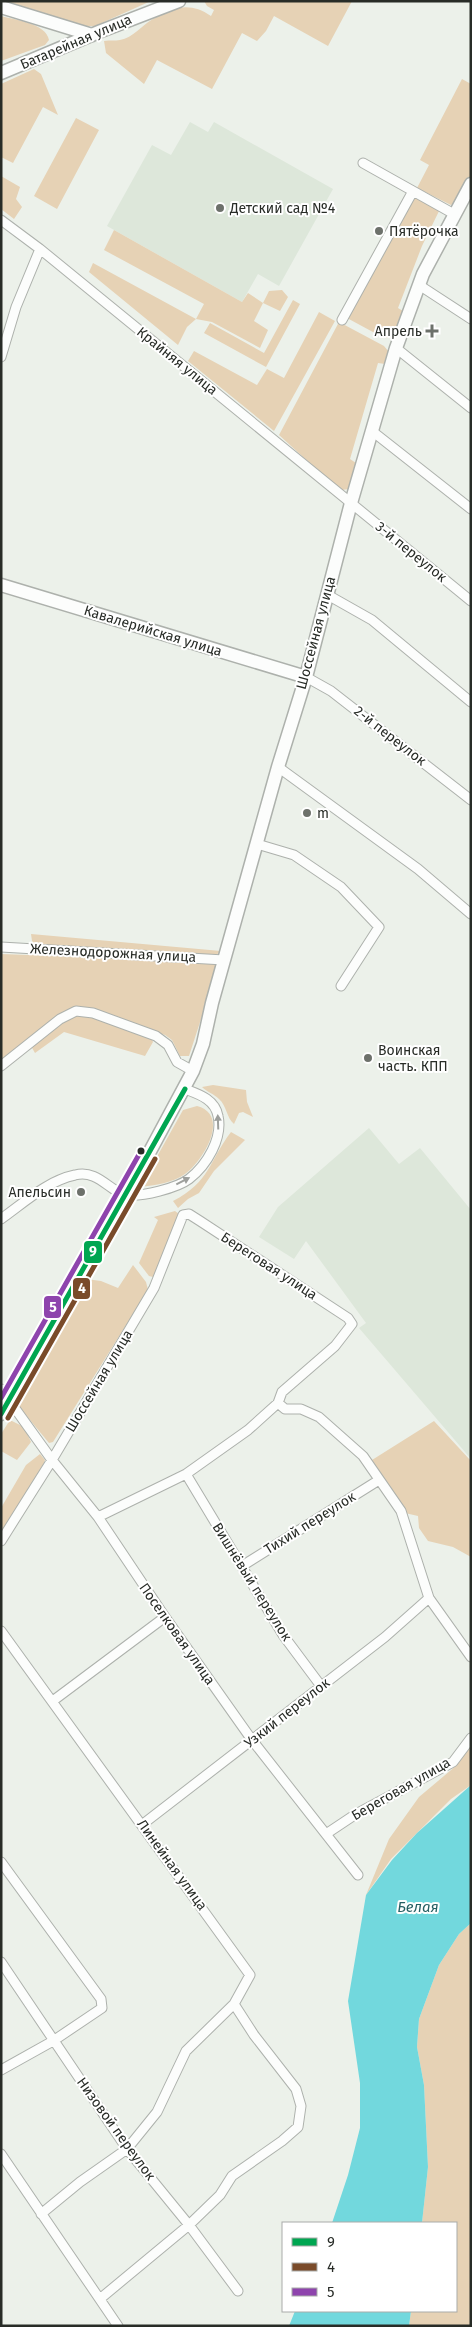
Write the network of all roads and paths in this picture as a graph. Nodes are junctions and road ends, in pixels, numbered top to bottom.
1 (179, 1) edge
2 (1, 7) edge
3 (92, 35) junction
4 (1, 73) edge
5 (363, 163) dead end
6 (471, 184) edge
7 (413, 191) junction
8 (454, 214) junction
9 (1, 220) edge
10 (40, 249) junction
11 (419, 285) junction
12 (471, 319) edge
13 (342, 320) dead end
14 (396, 348) junction
15 (1, 357) edge
16 (471, 408) edge
17 (372, 431) junction
18 (351, 503) junction
19 (471, 509) edge
20 (1, 585) edge
21 (326, 594) junction
22 (471, 601) edge
23 (306, 677) junction
24 (471, 702) edge
25 (278, 767) junction
26 (471, 800) edge
27 (257, 844) junction
28 (471, 914) edge
29 (1, 947) edge
30 (224, 960) junction
31 (341, 986) dead end
32 (1, 1066) edge
33 (193, 1071) junction
34 (184, 1090) junction
35 (126, 1195) junction
36 (182, 1215) joint
37 (1, 1219) edge
38 (1, 1389) edge
39 (9, 1401) junction
40 (278, 1403) junction
41 (1, 1414) edge
42 (52, 1460) junction
43 (186, 1474) junction
44 (379, 1480) junction
45 (98, 1517) junction
46 (1, 1541) edge
47 (242, 1566) junction
48 (428, 1598) junction
49 (165, 1617) junction
50 (1, 1631) edge
51 (471, 1658) edge
52 (321, 1686) junction
53 (54, 1700) junction
54 (471, 1738) edge
55 (252, 1740) junction
56 (142, 1824) junction
57 (326, 1834) junction
58 (1, 1862) edge
59 (358, 1875) dead end
60 (1, 1962) edge
61 (234, 2004) junction
62 (52, 2041) junction
63 (1, 2070) edge
64 (127, 2149) junction
65 (1, 2154) edge
66 (41, 2214) junction
67 (189, 2225) junction
68 (238, 2291) dead end
69 (100, 2298) junction
70 (118, 2326) edge

1 - 3 main road, Батарейная улица
2 - 3 main road
3 - 4 main road, Батарейная улица
5 - 7 street
6 - 8 main road, Шоссейная улица
7 - 8 street
7 - 13 street
8 - 11 main road, Шоссейная улица
9 - 10 street, Крайняя улица
10 - 15 street
10 - 18 street, Крайняя улица
11 - 12 street
11 - 14 main road, Шоссейная улица
14 - 16 street
14 - 17 main road, Шоссейная улица
17 - 18 main road, Шоссейная улица
17 - 19 street
18 - 21 main road, Шоссейная улица
18 - 22 street, 3-й переулок
20 - 23 main road, Кавалерийская улица
21 - 23 main road, Шоссейная улица
21 - 24 street
23 - 25 main road, Шоссейная улица
23 - 26 street, 2-й переулок
25 - 27 main road, Шоссейная улица
25 - 28 street
27 - 30 main road, Шоссейная улица
27 - 31 street
29 - 30 street, Железнодорожная улица
30 - 33 main road, Шоссейная улица
32 - 33 street
33 - 34 main road, Шоссейная улица
34 - 35 main road, Шоссейная улица
35 -> 34 street
35 - 37 street
35 - 39 main road, Шоссейная улица
36 - 40 street, Береговая улица
36 - 42 street, Шоссейная улица
38 - 39 street, Поселковая улица
39 - 41 main road, Шоссейная улица
39 - 42 street, Поселковая улица
40 - 43 street
40 - 44 street
42 - 45 street, Поселковая улица
42 - 46 street, Шоссейная улица
43 - 45 street
43 - 47 street, Вишнёвый переулок
44 - 47 street, Тихий переулок
44 - 48 street
45 - 49 street, Поселковая улица
47 - 52 street, Вишнёвый переулок
48 - 51 street
48 - 52 street, Узкий переулок
49 - 53 street
49 - 55 street, Поселковая улица
50 - 53 street, Линейная улица
52 - 55 street, Узкий переулок
53 - 56 street, Линейная улица
54 - 57 street, Береговая улица
55 - 56 street, Узкий переулок
55 - 57 street, Поселковая улица
56 - 61 street, Линейная улица
57 - 59 street, Поселковая улица
58 - 62 street
60 - 62 street, Низовой переулок
61 - 64 street
61 - 67 street
62 - 63 street
62 - 64 street, Низовой переулок
64 - 66 street
64 - 67 street, Низовой переулок
65 - 66 street
66 - 69 street
67 - 68 street, Низовой переулок
67 - 69 street
69 - 70 street

